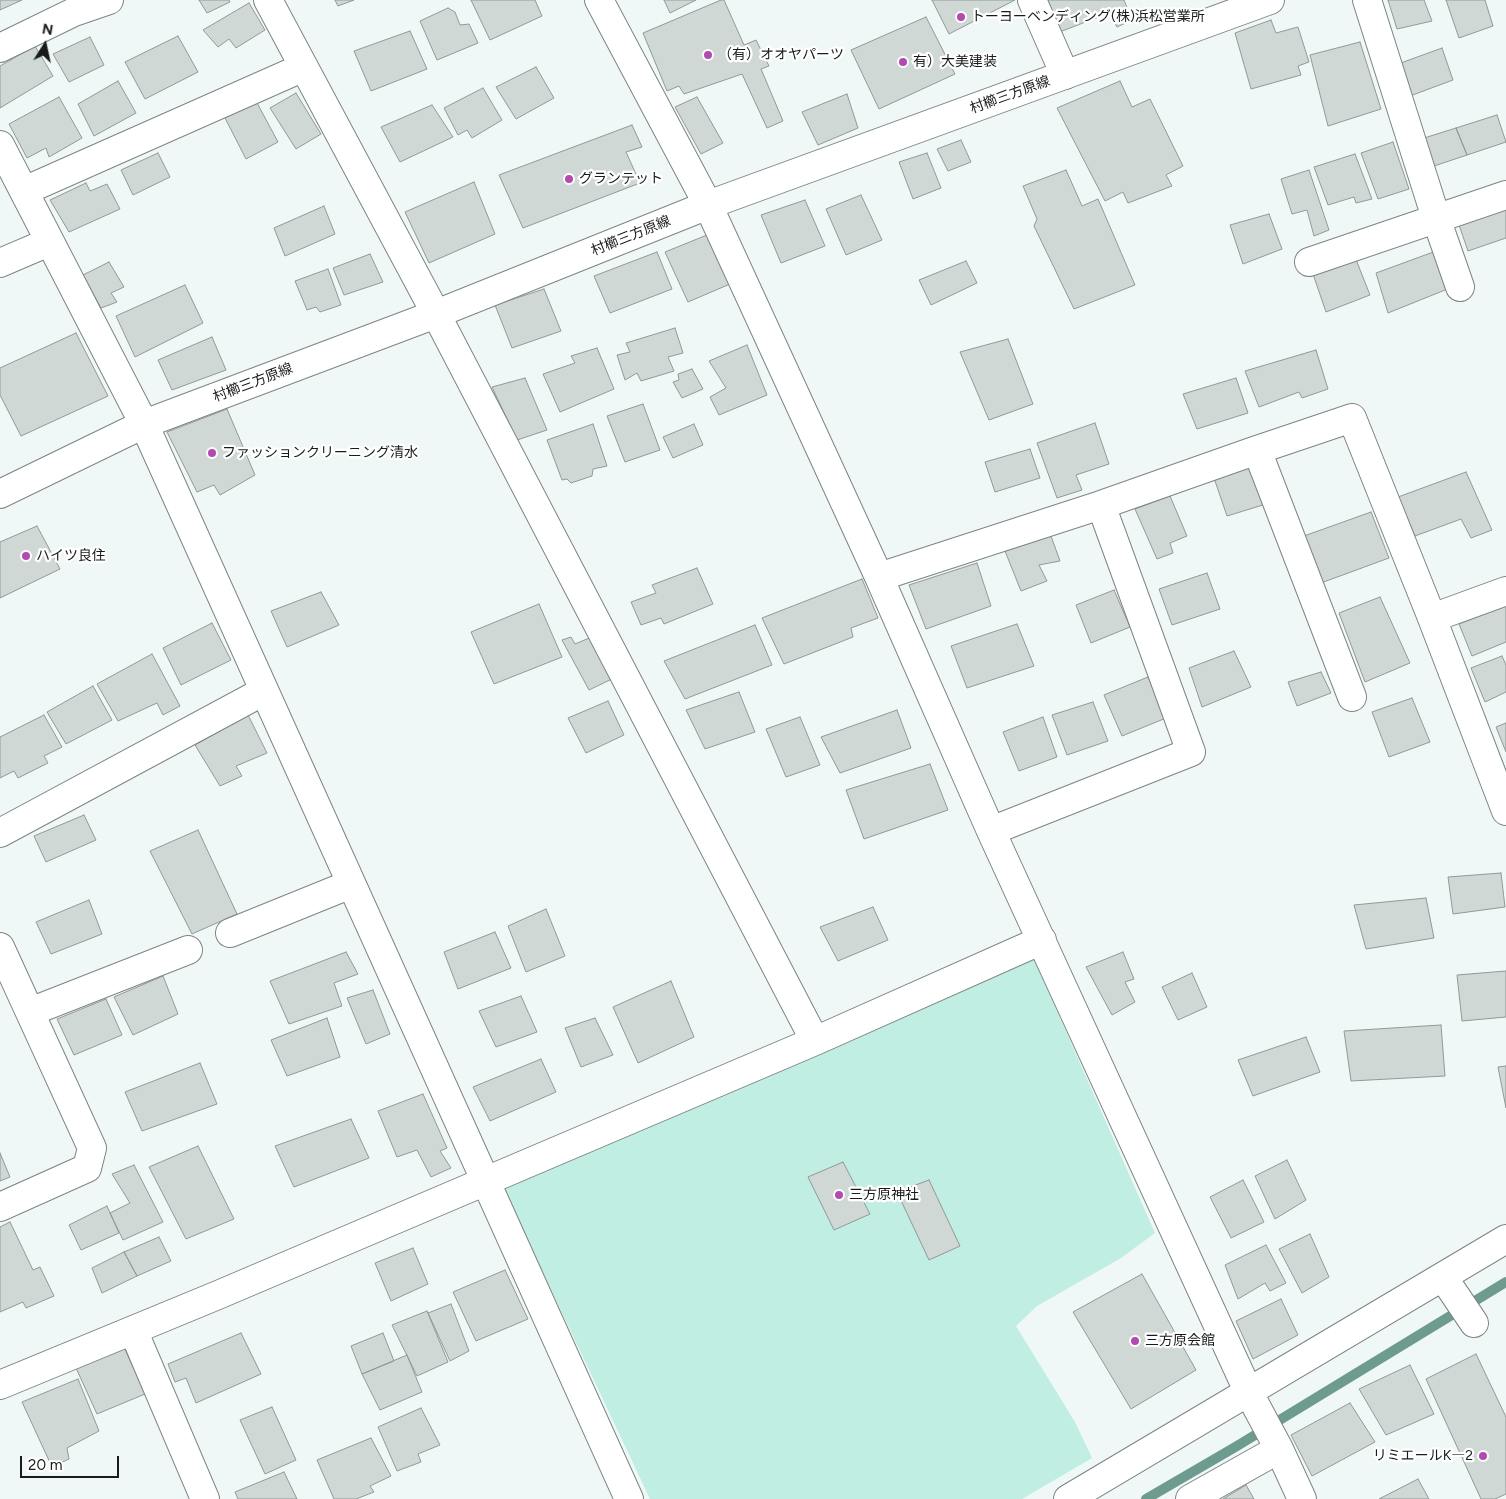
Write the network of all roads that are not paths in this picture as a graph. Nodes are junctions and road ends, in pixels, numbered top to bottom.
1 (109, 0) edge
2 (268, 0) edge
3 (599, 0) edge
4 (1032, 0) edge
5 (1270, 0) edge
6 (1367, 0) edge
7 (0, 48) edge
8 (304, 67) junction
9 (1065, 75) junction
10 (0, 145) edge
11 (24, 191) junction
12 (1506, 195) edge
13 (708, 205) junction
14 (1436, 218) junction
15 (49, 242) junction
16 (1309, 262) dead end
17 (0, 263) edge
18 (1460, 287) dead end
19 (436, 314) junction
20 (144, 424) junction
21 (1257, 450) junction
22 (0, 494) edge
23 (1101, 505) junction
24 (879, 577) junction
25 (1506, 591) edge
26 (1432, 618) junction
27 (264, 691) junction
28 (1352, 697) dead end
29 (1506, 811) edge
30 (991, 831) junction
31 (0, 834) edge
32 (351, 884) junction
33 (230, 933) dead end
34 (1042, 940) junction
35 (0, 947) edge
36 (188, 950) dead end
37 (30, 1012) junction
38 (814, 1041) junction
39 (484, 1181) junction
40 (0, 1207) edge
41 (1506, 1239) edge
42 (1443, 1277) junction
43 (1474, 1323) dead end
44 (133, 1330) junction
45 (0, 1385) edge
46 (1248, 1391) junction
47 (1279, 1449) junction
48 (205, 1499) edge
49 (628, 1499) edge
50 (1068, 1499) edge
51 (1190, 1499) edge
52 (1302, 1499) edge

1 - 7 street
2 - 8 street
3 - 13 street
4 - 9 street
5 - 9 street, 村櫛三方原線
6 - 14 street
8 - 11 street
8 - 19 street
9 - 13 street, 村櫛三方原線
10 - 11 street
11 - 15 street
12 - 14 street
13 - 19 street, 村櫛三方原線
13 - 24 street
14 - 16 street
14 - 18 street
15 - 17 street
15 - 20 street
19 - 20 street, 村櫛三方原線
19 - 38 street
20 - 22 street, 村櫛三方原線
20 - 27 street
21 - 23 street
21 - 26 street
21 - 28 street
23 - 24 street
23 - 30 street
24 - 30 street
25 - 26 street
26 - 29 street
27 - 31 street
27 - 32 street
30 - 34 street
32 - 33 street
32 - 39 street
34 - 38 street
34 - 46 street
35 - 37 street
36 - 37 street
37 - 40 street
38 - 39 street
39 - 44 street
39 - 49 street
41 - 42 street
42 - 43 street
42 - 46 street
44 - 45 street
44 - 48 street
46 - 47 street
46 - 50 street
47 - 51 street
47 - 52 street

